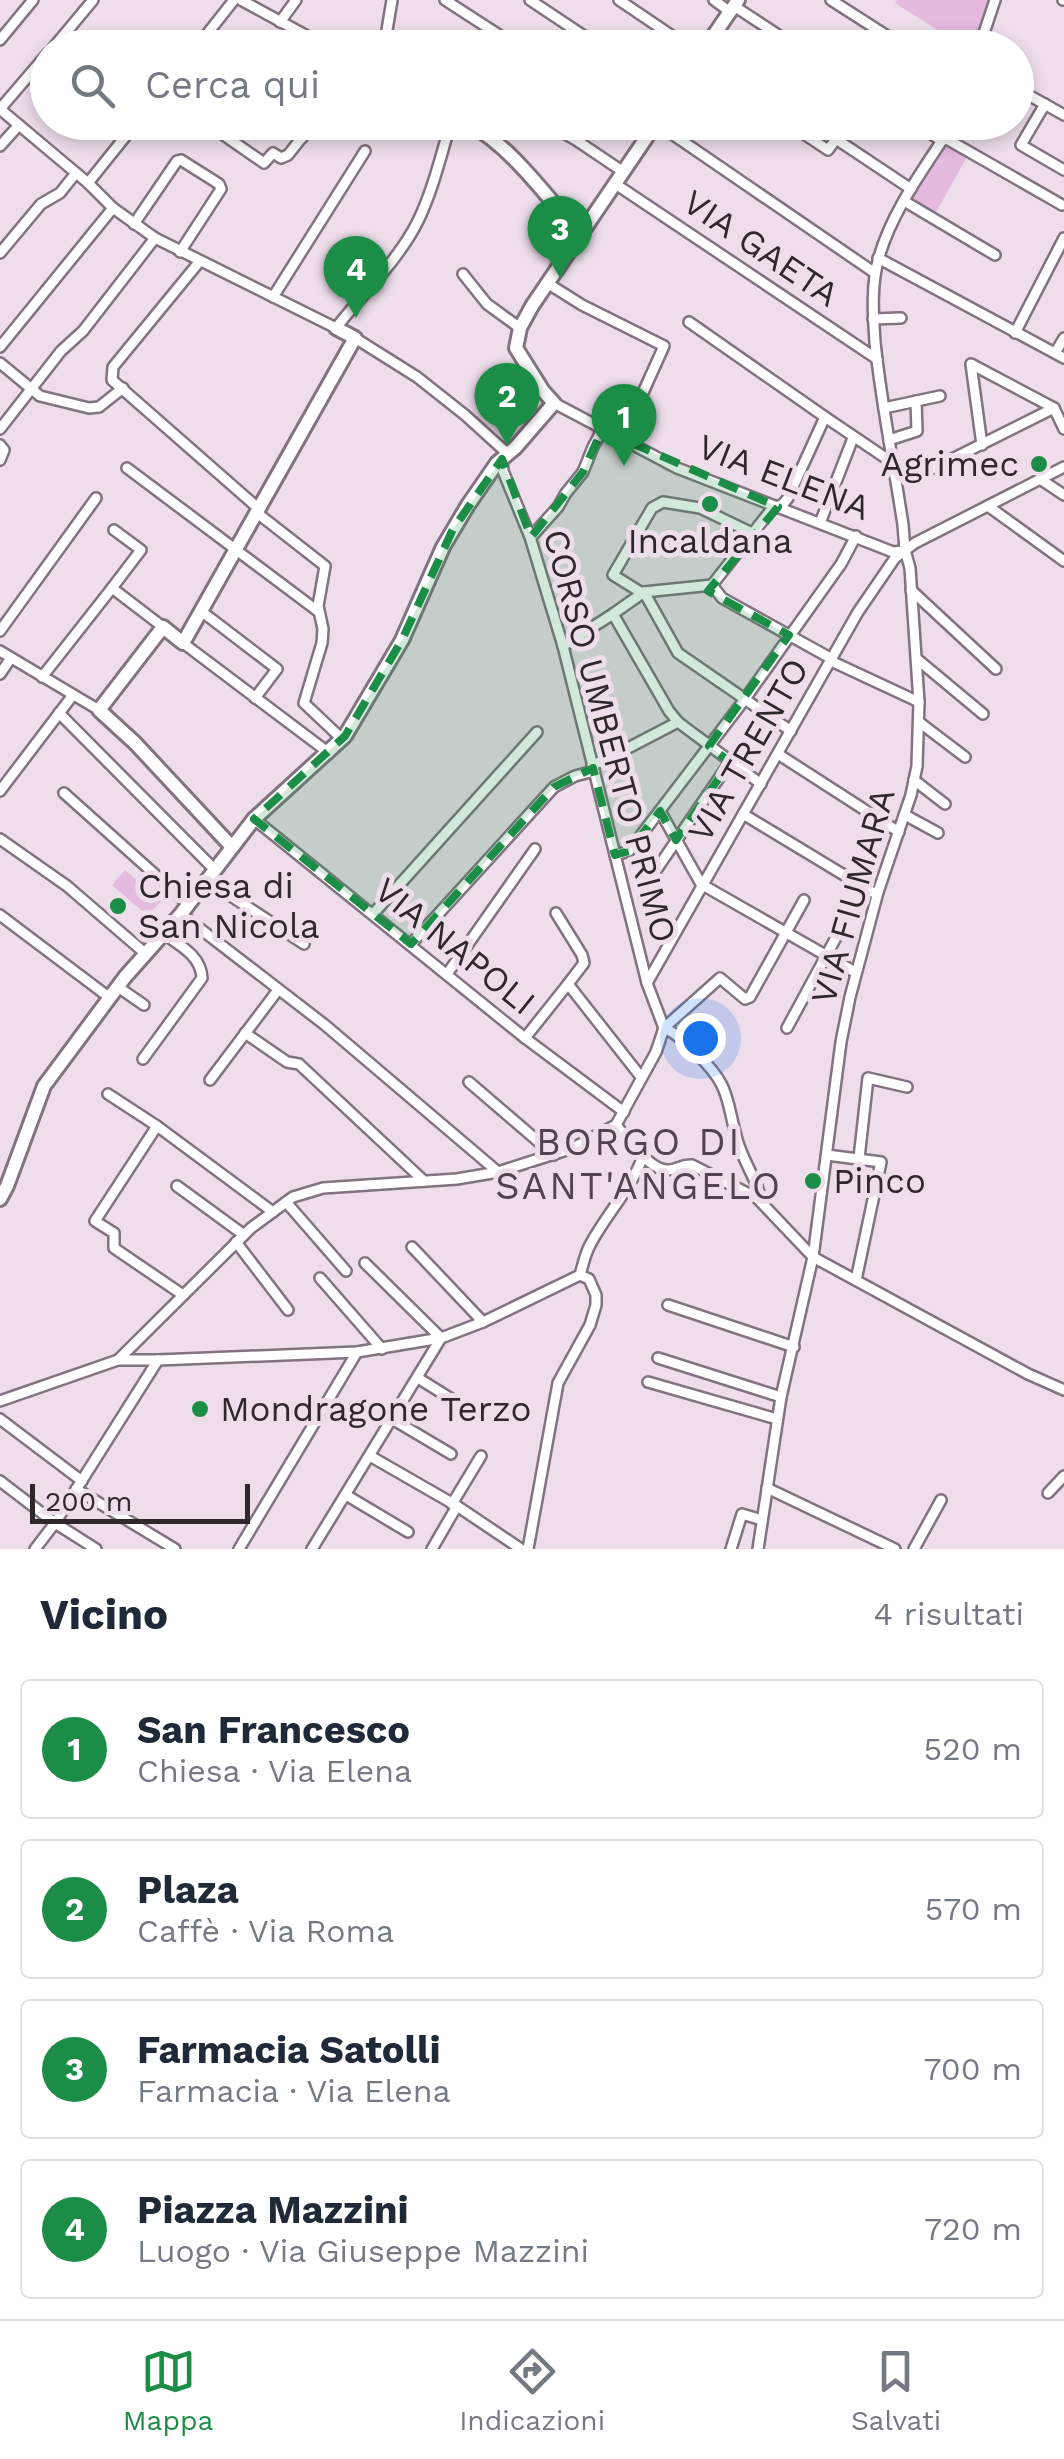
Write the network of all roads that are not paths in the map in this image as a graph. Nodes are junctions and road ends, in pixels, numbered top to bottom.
1 (33, 0) edge
2 (93, 0) edge
3 (238, 0) edge
4 (296, 0) edge
5 (392, 0) edge
6 (445, 0) edge
7 (530, 0) edge
8 (619, 0) edge
9 (714, 0) edge
10 (831, 0) edge
11 (995, 0) edge
12 (734, 6) edge
13 (280, 22) junction
14 (67, 30) edge
15 (212, 30) edge
16 (295, 30) edge
17 (387, 30) edge
18 (491, 30) edge
19 (570, 30) edge
20 (663, 30) edge
21 (717, 30) edge
22 (771, 30) edge
23 (878, 30) edge
24 (985, 30) edge
25 (0, 40) edge
26 (30, 75) edge
27 (1034, 98) edge
28 (1044, 104) junction
29 (0, 109) edge
30 (1064, 116) edge
31 (1034, 122) edge
32 (18, 125) junction
33 (30, 135) edge
34 (36, 140) edge
35 (122, 140) edge
36 (230, 140) edge
37 (300, 140) edge
38 (446, 140) edge
39 (495, 140) edge
40 (576, 140) edge
41 (644, 140) edge
42 (681, 140) edge
43 (813, 140) edge
44 (836, 140) edge
45 (836, 140) edge
46 (943, 140) joint
47 (1024, 140) edge
48 (0, 146) edge
49 (365, 150) dead end
50 (1064, 170) edge
51 (76, 173) junction
52 (618, 177) junction
53 (88, 183) junction
54 (911, 189) junction
55 (904, 201) junction
56 (1062, 205) edge
57 (113, 208) junction
58 (134, 224) junction
59 (580, 234) junction
60 (154, 238) junction
61 (1064, 238) edge
62 (180, 252) junction
63 (0, 253) edge
64 (994, 256) dead end
65 (878, 258) junction
66 (200, 261) junction
67 (462, 274) dead end
68 (875, 274) junction
69 (547, 283) junction
70 (272, 297) junction
71 (901, 318) dead end
72 (874, 319) junction
73 (688, 322) dead end
74 (336, 328) junction
75 (520, 328) junction
76 (1015, 333) junction
77 (355, 338) junction
78 (1064, 338) edge
79 (0, 347) edge
80 (1059, 355) edge
81 (877, 359) junction
82 (0, 363) edge
83 (122, 388) junction
84 (31, 390) junction
85 (940, 396) dead end
86 (916, 401) junction
87 (554, 404) junction
88 (884, 408) junction
89 (1054, 408) junction
90 (825, 417) junction
91 (1064, 429) edge
92 (0, 430) edge
93 (602, 430) junction
94 (618, 438) junction
95 (853, 438) junction
96 (890, 440) junction
97 (0, 445) edge
98 (982, 445) junction
99 (505, 456) junction
100 (0, 460) edge
101 (894, 462) junction
102 (1064, 467) edge
103 (126, 468) dead end
104 (896, 476) junction
105 (1040, 479) junction
106 (1064, 495) edge
107 (96, 498) dead end
108 (988, 506) junction
109 (778, 507) junction
110 (257, 510) junction
111 (820, 523) junction
112 (114, 530) dead end
113 (752, 533) junction
114 (856, 536) junction
115 (530, 537) junction
116 (236, 549) junction
117 (904, 550) junction
118 (1064, 561) edge
119 (712, 585) junction
120 (112, 588) junction
121 (911, 590) junction
122 (643, 592) junction
123 (201, 611) junction
124 (319, 612) junction
125 (613, 614) junction
126 (162, 627) junction
127 (0, 631) edge
128 (789, 635) junction
129 (183, 643) junction
130 (564, 646) junction
131 (0, 651) edge
132 (11, 658) junction
133 (917, 659) junction
134 (832, 660) junction
135 (996, 669) dead end
136 (0, 674) edge
137 (42, 677) junction
138 (73, 695) junction
139 (255, 698) junction
140 (744, 699) junction
141 (918, 702) junction
142 (99, 710) junction
143 (59, 713) junction
144 (984, 714) dead end
145 (678, 722) junction
146 (919, 722) junction
147 (791, 731) junction
148 (537, 732) dead end
149 (342, 739) junction
150 (709, 746) junction
151 (329, 752) junction
152 (778, 754) junction
153 (965, 757) dead end
154 (730, 762) junction
155 (593, 768) junction
156 (914, 780) junction
157 (761, 784) junction
158 (0, 792) edge
159 (64, 793) dead end
160 (945, 804) dead end
161 (660, 811) junction
162 (743, 814) junction
163 (905, 815) junction
164 (254, 819) junction
165 (899, 832) junction
166 (938, 832) dead end
167 (0, 839) edge
168 (676, 840) junction
169 (232, 847) junction
170 (535, 850) dead end
171 (615, 855) junction
172 (212, 875) junction
173 (650, 879) dead end
174 (701, 884) junction
175 (878, 892) junction
176 (804, 900) dead end
177 (185, 909) junction
178 (556, 913) dead end
179 (372, 914) junction
180 (0, 916) edge
181 (840, 932) dead end
182 (786, 933) junction
183 (164, 934) junction
184 (304, 944) dead end
185 (411, 944) junction
186 (146, 954) junction
187 (826, 956) junction
188 (856, 972) junction
189 (447, 974) junction
190 (647, 983) junction
191 (568, 984) junction
192 (278, 990) junction
193 (114, 993) junction
194 (144, 1005) dead end
195 (664, 1028) junction
196 (786, 1028) dead end
197 (245, 1033) junction
198 (525, 1038) junction
199 (142, 1059) dead end
200 (642, 1078) junction
201 (210, 1080) dead end
202 (469, 1082) dead end
203 (908, 1086) dead end
204 (108, 1094) dead end
205 (624, 1112) junction
206 (616, 1125) junction
207 (157, 1126) junction
208 (554, 1155) junction
209 (827, 1155) junction
210 (643, 1156) junction
211 (859, 1158) junction
212 (498, 1172) junction
213 (424, 1181) junction
214 (177, 1186) dead end
215 (757, 1198) junction
216 (0, 1199) edge
217 (286, 1202) junction
218 (272, 1212) junction
219 (240, 1238) junction
220 (412, 1247) dead end
221 (813, 1256) junction
222 (365, 1263) dead end
223 (346, 1271) dead end
224 (580, 1275) junction
225 (320, 1278) dead end
226 (856, 1280) junction
227 (183, 1295) junction
228 (668, 1305) dead end
229 (288, 1310) dead end
230 (483, 1322) junction
231 (441, 1338) junction
232 (794, 1346) junction
233 (382, 1348) junction
234 (357, 1352) junction
235 (658, 1358) dead end
236 (118, 1360) junction
237 (158, 1360) junction
238 (418, 1378) junction
239 (648, 1382) dead end
240 (1064, 1390) edge
241 (781, 1397) junction
242 (0, 1401) edge
243 (478, 1415) dead end
244 (0, 1419) edge
245 (392, 1420) junction
246 (777, 1420) junction
247 (451, 1454) dead end
248 (370, 1456) junction
249 (481, 1456) dead end
250 (1064, 1476) edge
251 (0, 1481) edge
252 (79, 1485) junction
253 (768, 1488) junction
254 (1048, 1493) dead end
255 (346, 1495) junction
256 (941, 1500) dead end
257 (454, 1505) junction
258 (762, 1520) junction
259 (55, 1523) junction
260 (408, 1532) dead end
261 (500, 1537) junction
262 (36, 1549) edge
263 (96, 1549) edge
264 (176, 1549) edge
265 (240, 1549) edge
266 (312, 1549) edge
267 (432, 1549) edge
268 (497, 1549) edge
269 (524, 1549) edge
270 (730, 1549) edge
271 (758, 1549) edge
272 (896, 1549) edge
273 (914, 1549) edge

1 - 25 street
2 - 14 street
3 - 13 street
3 - 15 street
4 - 13 street
5 - 17 street
6 - 18 street
7 - 19 street
8 - 20 street
9 - 12 street
10 - 23 street
11 - 24 street
12 - 21 street
12 - 22 street
13 - 16 street
26 - 29 street
27 - 28 street
28 - 30 street
28 - 31 street
29 - 32 street
32 - 33 street
32 - 48 street
34 - 51 street
35 - 53 street
36 - 37 street
38 - 74 street
39 - 59 street
40 - 52 street, VIA GAETA
41 - 52 street
42 - 68 street
43 - 44 street
45 - 54 street
46 - 54 street, VIA FIUMARA
46 - 56 street
47 - 50 street
49 - 70 street
51 - 53 street
51 - 63 street
52 - 59 street
52 - 81 street, VIA GAETA
53 - 57 street
54 - 55 street, VIA FIUMARA
55 - 64 street
55 - 65 street, VIA FIUMARA
57 - 58 street
57 - 79 street
58 - 60 street
58 - 62 street
59 - 69 street
60 - 62 street
60 - 84 street
61 - 76 street
62 - 66 street
65 - 68 street, VIA FIUMARA
65 - 76 street
66 - 70 street
66 - 83 street
67 - 75 street
68 - 72 street, VIA FIUMARA
69 - 75 street
69 - 94 street
70 - 74 street
71 - 72 street
72 - 81 street, VIA FIUMARA
73 - 90 street
74 - 77 street
75 - 87 street, VIA ELENA
76 - 80 street
77 - 99 street
77 - 110 street
78 - 80 street
81 - 88 street, VIA FIUMARA
82 - 84 street
83 - 84 street
83 - 110 street
84 - 92 street
85 - 86 street
86 - 88 street
86 - 96 street
87 - 93 street, VIA ELENA
87 - 99 street
88 - 96 street, VIA FIUMARA
89 - 91 street
89 - 98 street
89 - 98 street
90 - 95 street
90 - 109 street
93 - 94 street, VIA ELENA
93 - 115 street
94 - 109 street, VIA ELENA
95 - 101 street
95 - 111 street
96 - 101 street, VIA FIUMARA
97 - 100 street
98 - 104 street
99 - 115 street, CORSO UMBERTO PRIMO
99 - 149 street
101 - 104 street, VIA FIUMARA
102 - 105 street
103 - 116 street
104 - 117 street, VIA FIUMARA
105 - 106 street
105 - 108 street
107 - 127 street
108 - 117 street
108 - 118 street
109 - 111 street, VIA ELENA
109 - 113 street
110 - 116 street
110 - 124 street
111 - 114 street, VIA ELENA
112 - 120 street
113 - 119 street
113 - 122 street
114 - 117 street, VIA ELENA
114 - 128 street
115 - 130 street, CORSO UMBERTO PRIMO
116 - 123 street
116 - 124 street
117 - 121 street, VIA FIUMARA
117 - 134 street, VIA TRENTO
119 - 122 street
119 - 128 street
120 - 126 street
120 - 137 street
121 - 133 street, VIA FIUMARA
121 - 135 street
122 - 125 street
122 - 140 street
123 - 129 street
123 - 139 street
124 - 149 street
125 - 130 street
125 - 145 street
126 - 129 street
126 - 142 street
128 - 134 street
128 - 140 street
129 - 139 street
130 - 155 street, CORSO UMBERTO PRIMO
131 - 132 street
132 - 136 street
132 - 137 street
133 - 141 street, VIA FIUMARA
133 - 144 street
134 - 141 street
134 - 147 street, VIA TRENTO
137 - 138 street
138 - 142 street
138 - 143 street
139 - 151 street
140 - 147 street
140 - 150 street
141 - 146 street, VIA FIUMARA
142 - 169 street
143 - 158 street
143 - 172 street
145 - 150 street
145 - 155 street
146 - 153 street
146 - 156 street, VIA FIUMARA
147 - 152 street, VIA TRENTO
148 - 179 street
149 - 151 street
150 - 154 street
150 - 161 street
151 - 164 street
152 - 157 street, VIA TRENTO
152 - 165 street
154 - 157 street
154 - 168 street
155 - 171 street, CORSO UMBERTO PRIMO
155 - 185 street
156 - 160 street
156 - 163 street, VIA FIUMARA
157 - 162 street, VIA TRENTO
159 - 177 street
161 - 168 street
161 - 171 street
162 - 174 street, VIA TRENTO
162 - 175 street
163 - 165 street, VIA FIUMARA
163 - 166 street
164 - 169 street
164 - 179 street, VIA NAPOLI
165 - 175 street, VIA FIUMARA
167 - 186 street
168 - 173 street
168 - 174 street
169 - 172 street
170 - 189 street
171 - 190 street, CORSO UMBERTO PRIMO
172 - 177 street
172 - 184 street
174 - 182 street
174 - 190 street, VIA TRENTO
175 - 188 street, VIA FIUMARA
176 - 182 street
177 - 183 street
177 - 192 street
178 - 191 street
179 - 185 street, VIA NAPOLI
180 - 193 street
181 - 187 street
182 - 187 street
182 - 195 street
183 - 186 street
183 - 199 street
185 - 189 street, VIA NAPOLI
186 - 193 street
187 - 188 street
187 - 196 street
188 - 209 street, VIA FIUMARA
189 - 198 street, VIA NAPOLI
190 - 195 street, CORSO UMBERTO PRIMO
191 - 198 street
191 - 200 street
192 - 197 street
192 - 212 street
193 - 194 street
193 - 216 street
195 - 200 street
195 - 215 street
197 - 201 street
197 - 213 street
198 - 205 street, VIA NAPOLI
200 - 205 street
202 - 208 street
203 - 211 street
204 - 207 street
205 - 206 street
206 - 208 street
206 - 210 street
207 - 218 street
207 - 227 street
208 - 212 street
209 - 211 street
209 - 221 street, VIA FIUMARA
210 - 215 street
210 - 224 street
211 - 226 street
212 - 213 street
213 - 217 street
214 - 219 street
215 - 221 street
217 - 218 street
217 - 223 street
218 - 219 street
219 - 227 street
219 - 229 street
220 - 230 street
221 - 226 street
221 - 232 street, VIA FIUMARA
222 - 231 street
224 - 230 street
224 - 269 street
225 - 233 street
226 - 240 street
227 - 236 street
228 - 232 street
230 - 231 street
231 - 233 street
231 - 238 street
232 - 241 street, VIA FIUMARA
233 - 234 street
234 - 237 street
234 - 265 street
235 - 241 street
236 - 237 street
236 - 242 street
237 - 252 street
238 - 243 street
238 - 245 street
239 - 246 street
241 - 246 street, VIA FIUMARA
244 - 252 street
245 - 247 street
245 - 248 street
246 - 253 street, VIA FIUMARA
248 - 255 street
248 - 257 street
249 - 257 street
250 - 254 street
251 - 259 street
252 - 259 street
252 - 264 street
253 - 258 street, VIA FIUMARA
253 - 272 street
255 - 260 street
255 - 266 street
256 - 273 street
257 - 261 street
257 - 267 street
258 - 270 street
258 - 271 street, VIA FIUMARA
259 - 262 street
259 - 263 street
261 - 268 street
261 - 269 street

